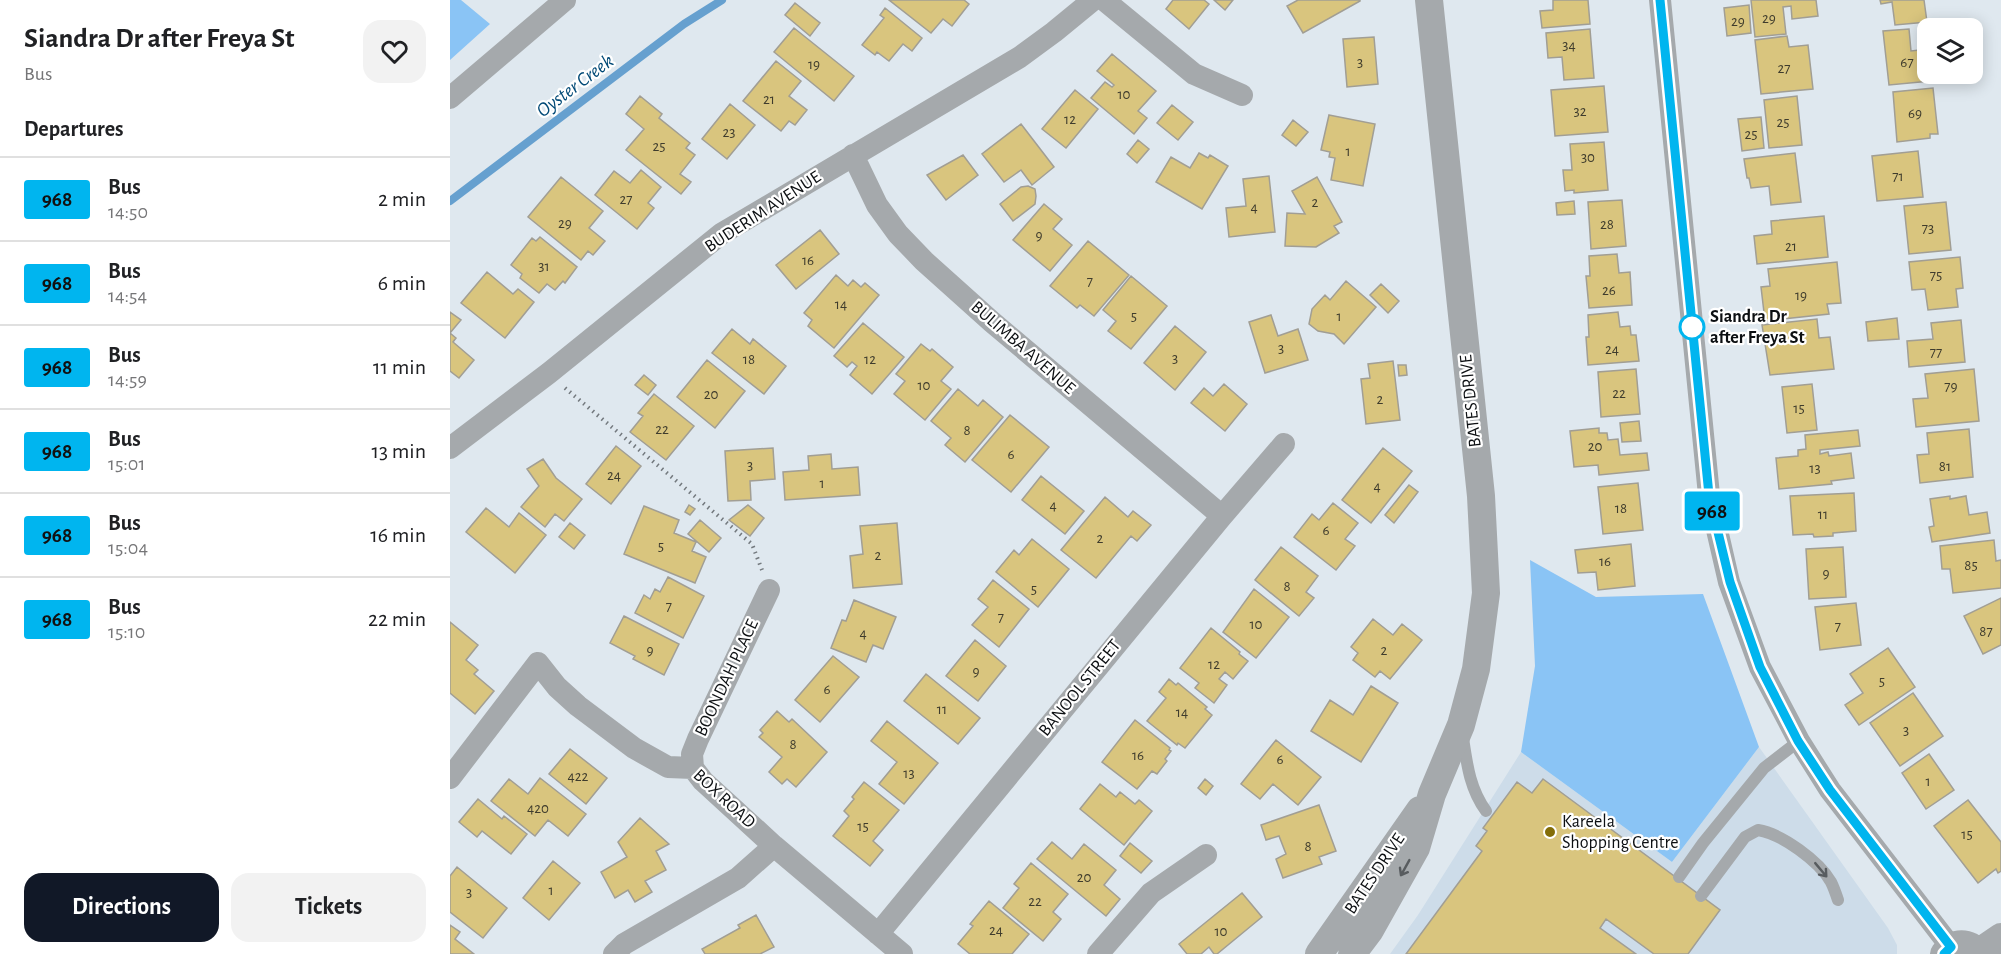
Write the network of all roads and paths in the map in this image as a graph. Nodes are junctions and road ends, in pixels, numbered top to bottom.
1 (565, 0) edge
2 (1093, 0) edge
3 (1104, 0) edge
4 (1429, 0) edge
5 (1660, 0) edge
6 (1242, 96) dead end
7 (450, 98) edge
8 (853, 155) junction
9 (568, 391) dead end
10 (1284, 444) dead end
11 (450, 448) edge
12 (1222, 516) junction
13 (752, 544) dead end
14 (769, 590) dead end
15 (1461, 725) junction
16 (1798, 741) junction
17 (693, 768) junction
18 (450, 778) edge
19 (1432, 794) junction
20 (1486, 812) dead end
21 (774, 846) junction
22 (1206, 855) dead end
23 (1679, 877) dead end
24 (1701, 896) dead end
25 (1838, 900) dead end
26 (878, 934) junction
27 (1971, 949) edge
28 (614, 954) edge
29 (902, 954) edge
30 (1098, 954) edge
31 (1319, 954) edge
32 (1352, 954) edge

1 - 7 street
2 - 8 street, BUDERIM AVENUE
3 - 6 street
4 - 15 street, BATES DRIVE
5 - 16 street
8 - 11 street, BUDERIM AVENUE
8 - 12 street, BULIMBA AVENUE
9 - 13 path
10 - 12 street, BANOOL STREET
12 - 26 street, BANOOL STREET
14 - 17 street, BOONDAH PLACE
15 - 19 street, BATES DRIVE
15 - 20 lane
16 - 23 lane
16 - 27 street
17 - 18 street, BOX ROAD
17 - 21 street, BOX ROAD
19 - 31 street, BATES DRIVE
19 -> 32 street, BATES DRIVE
21 - 26 street, BOX ROAD
21 - 28 street
22 - 30 street
24 -> 25 lane
26 - 29 street, BOX ROAD

